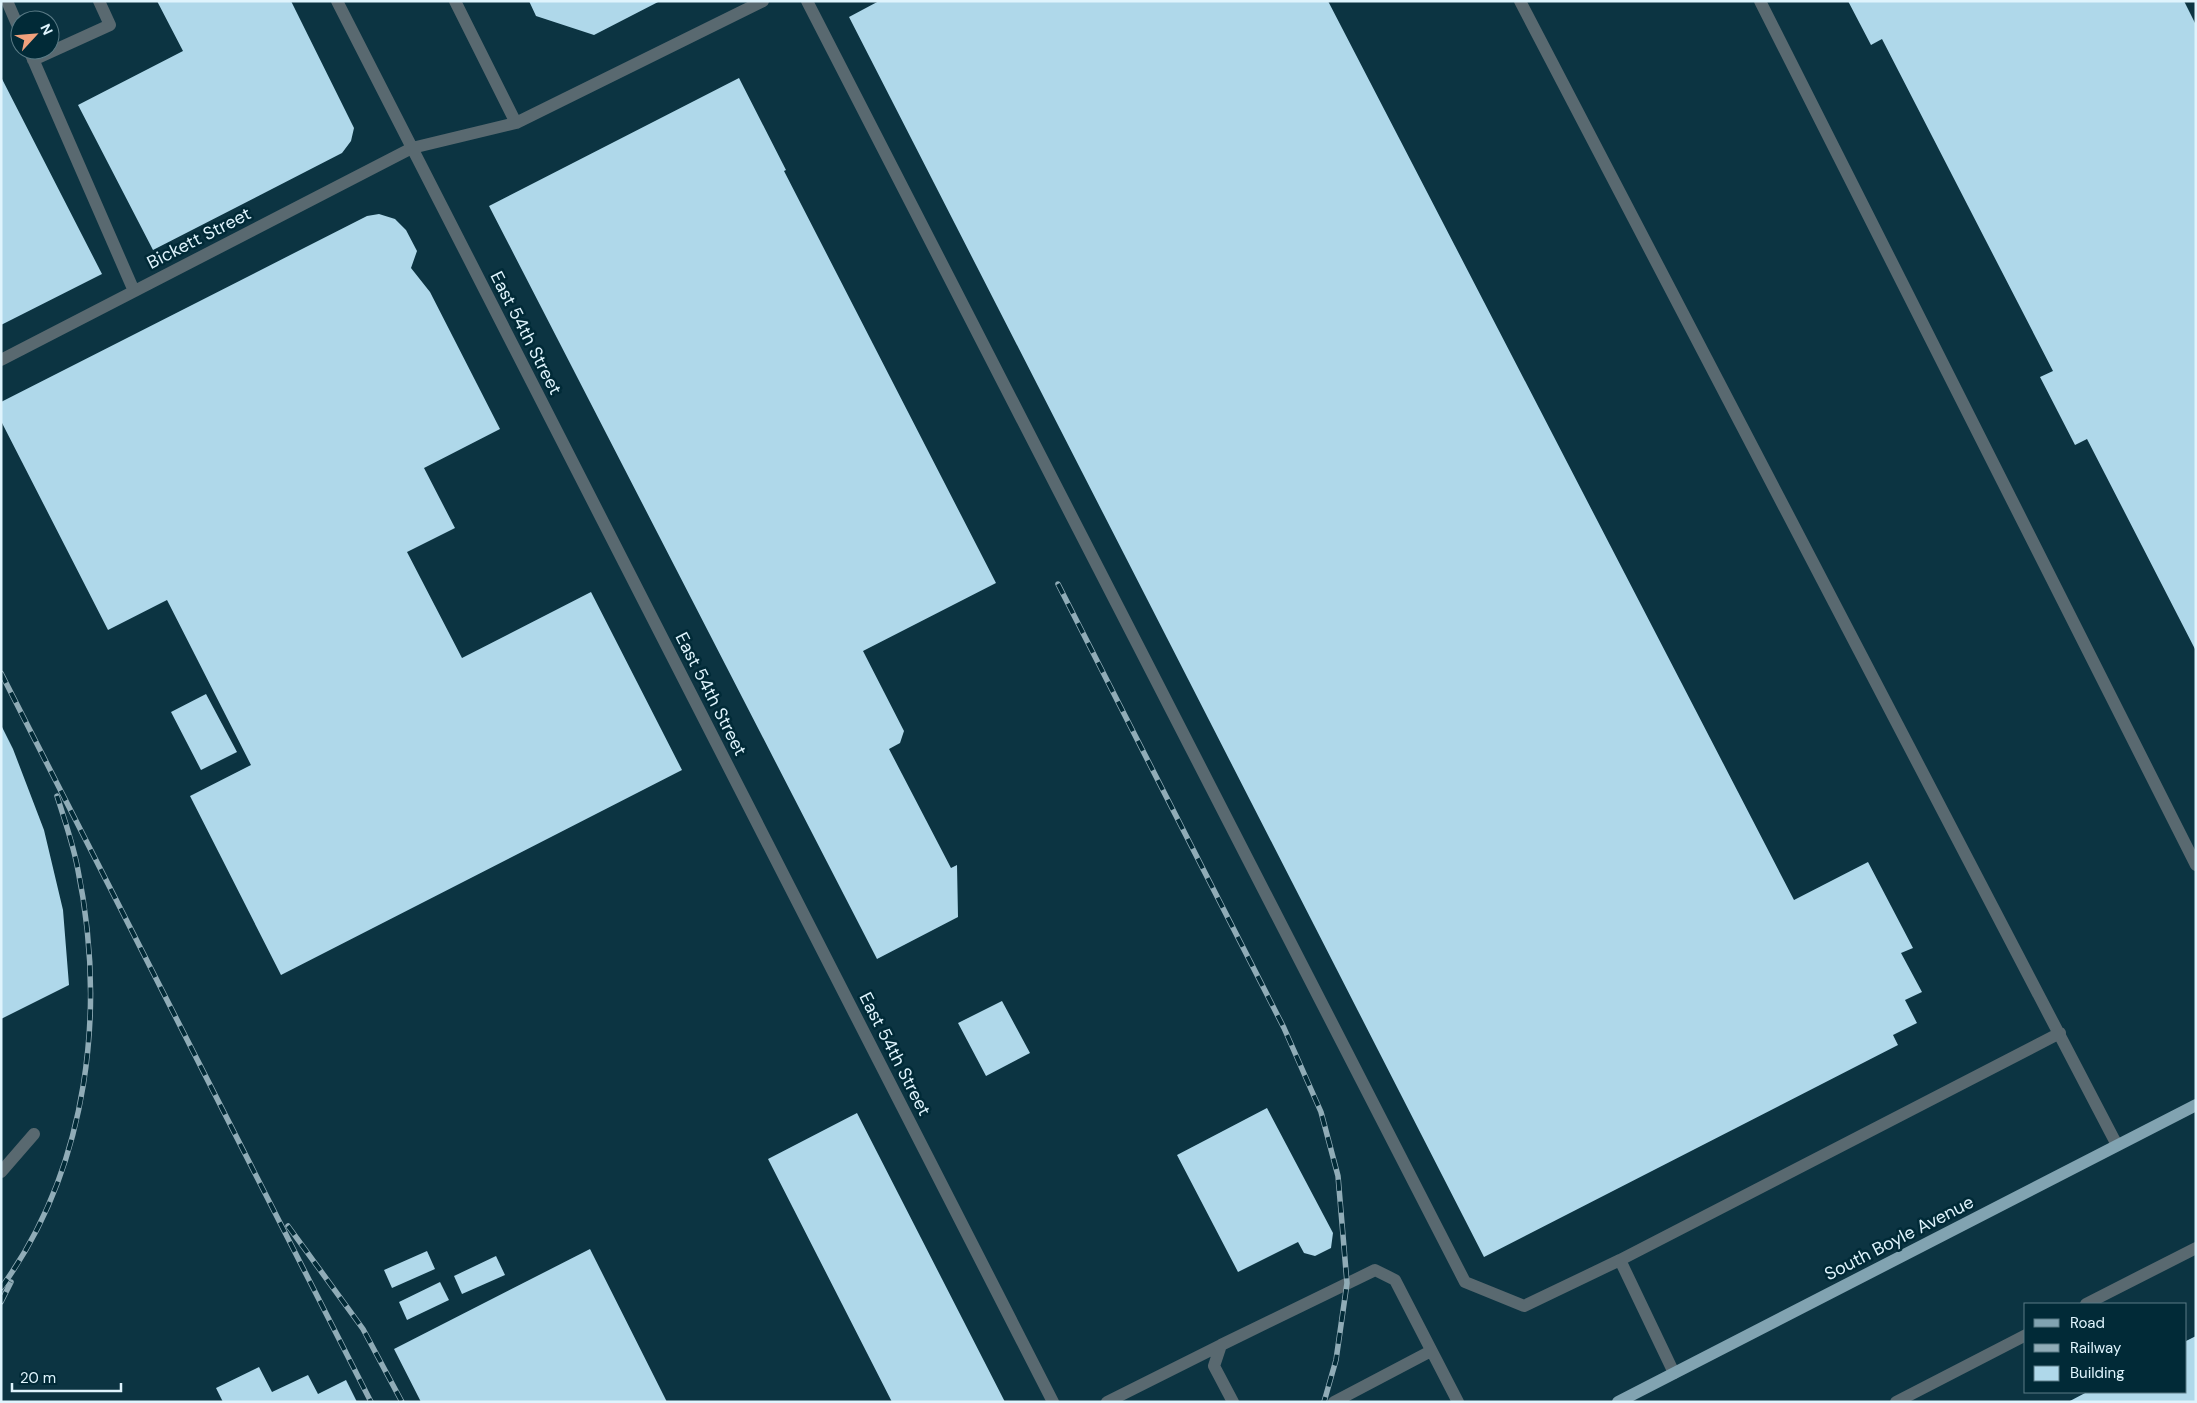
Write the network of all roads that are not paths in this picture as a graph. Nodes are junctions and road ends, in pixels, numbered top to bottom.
1 (99, 1) edge
2 (337, 1) edge
3 (455, 1) edge
4 (763, 1) edge
5 (807, 1) edge
6 (1520, 1) edge
7 (1760, 1) edge
8 (60, 44) edge
9 (33, 60) edge
10 (516, 122) junction
11 (412, 148) junction
12 (134, 291) junction
13 (1, 360) edge
14 (2196, 865) edge
15 (2060, 1033) junction
16 (2196, 1105) edge
17 (34, 1134) dead end
18 (2117, 1145) junction
19 (1, 1172) edge
20 (2196, 1248) edge
21 (1620, 1260) junction
22 (2088, 1303) edge
23 (2024, 1336) edge
24 (1221, 1344) junction
25 (1432, 1351) junction
26 (1674, 1373) junction
27 (1053, 1402) edge
28 (1107, 1402) edge
29 (1233, 1402) edge
30 (1334, 1402) edge
31 (1458, 1402) edge
32 (1618, 1402) edge
33 (1896, 1402) edge

1 - 8 street
2 - 11 street, East 54th Street
3 - 10 street
4 - 10 street, Bickett Street
5 - 21 street
6 - 15 street
7 - 14 street
9 - 12 street
10 - 11 street, Bickett Street
11 - 12 street, Bickett Street
11 - 27 street, East 54th Street
12 - 13 street, Bickett Street
15 - 18 street
15 - 21 street
16 - 18 main road, South Boyle Avenue
17 - 19 street
18 - 26 main road, South Boyle Avenue
20 - 22 street
21 - 26 street
23 - 33 street
24 - 25 street
24 - 28 street
24 - 29 street
25 - 30 street
25 - 31 street
26 - 32 main road, South Boyle Avenue

